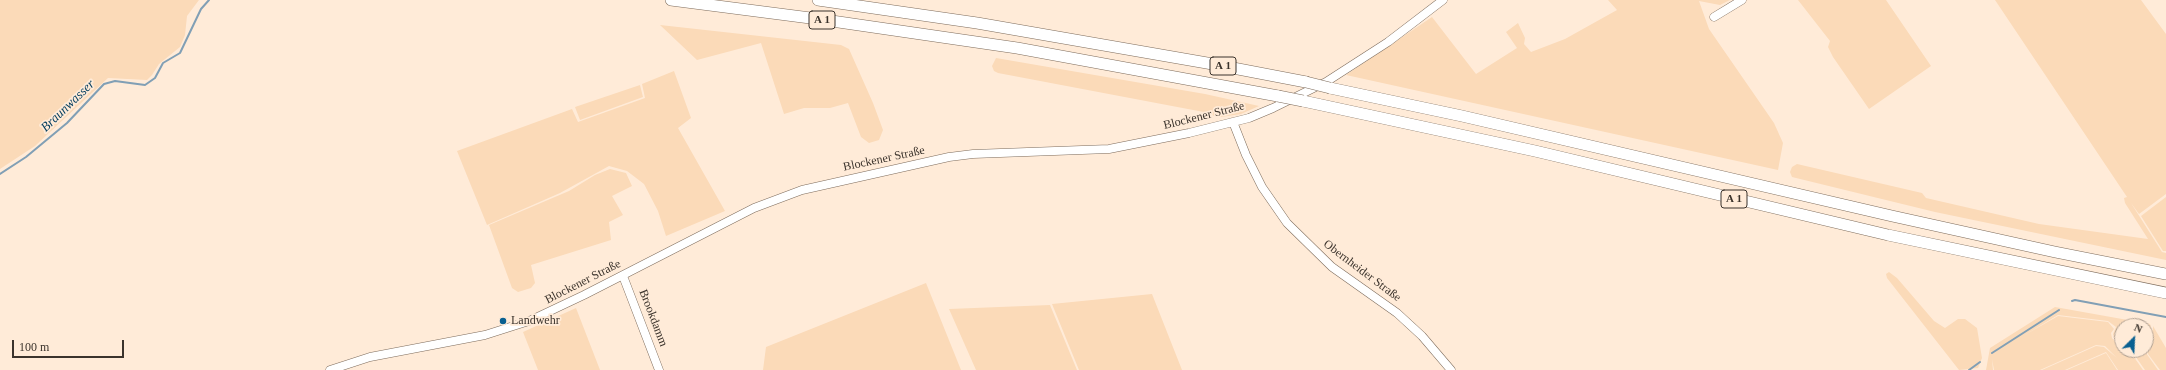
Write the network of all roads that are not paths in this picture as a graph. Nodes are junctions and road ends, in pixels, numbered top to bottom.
1 (671, 0) edge
2 (818, 0) edge
3 (1443, 0) edge
4 (1742, 0) edge
5 (1714, 17) dead end
6 (1233, 122) junction
7 (2166, 274) edge
8 (623, 276) junction
9 (2166, 293) edge
10 (330, 370) edge
11 (659, 370) edge
12 (1451, 370) edge

1 - 9 highway, A 1, bridge
2 - 7 highway, A 1, bridge
3 - 6 street, Blockener Straße
4 - 5 street
6 - 8 street, Blockener Straße
6 - 12 street, Obernheider Straße
8 - 10 street, Blockener Straße
8 - 11 street, Brookdamm

